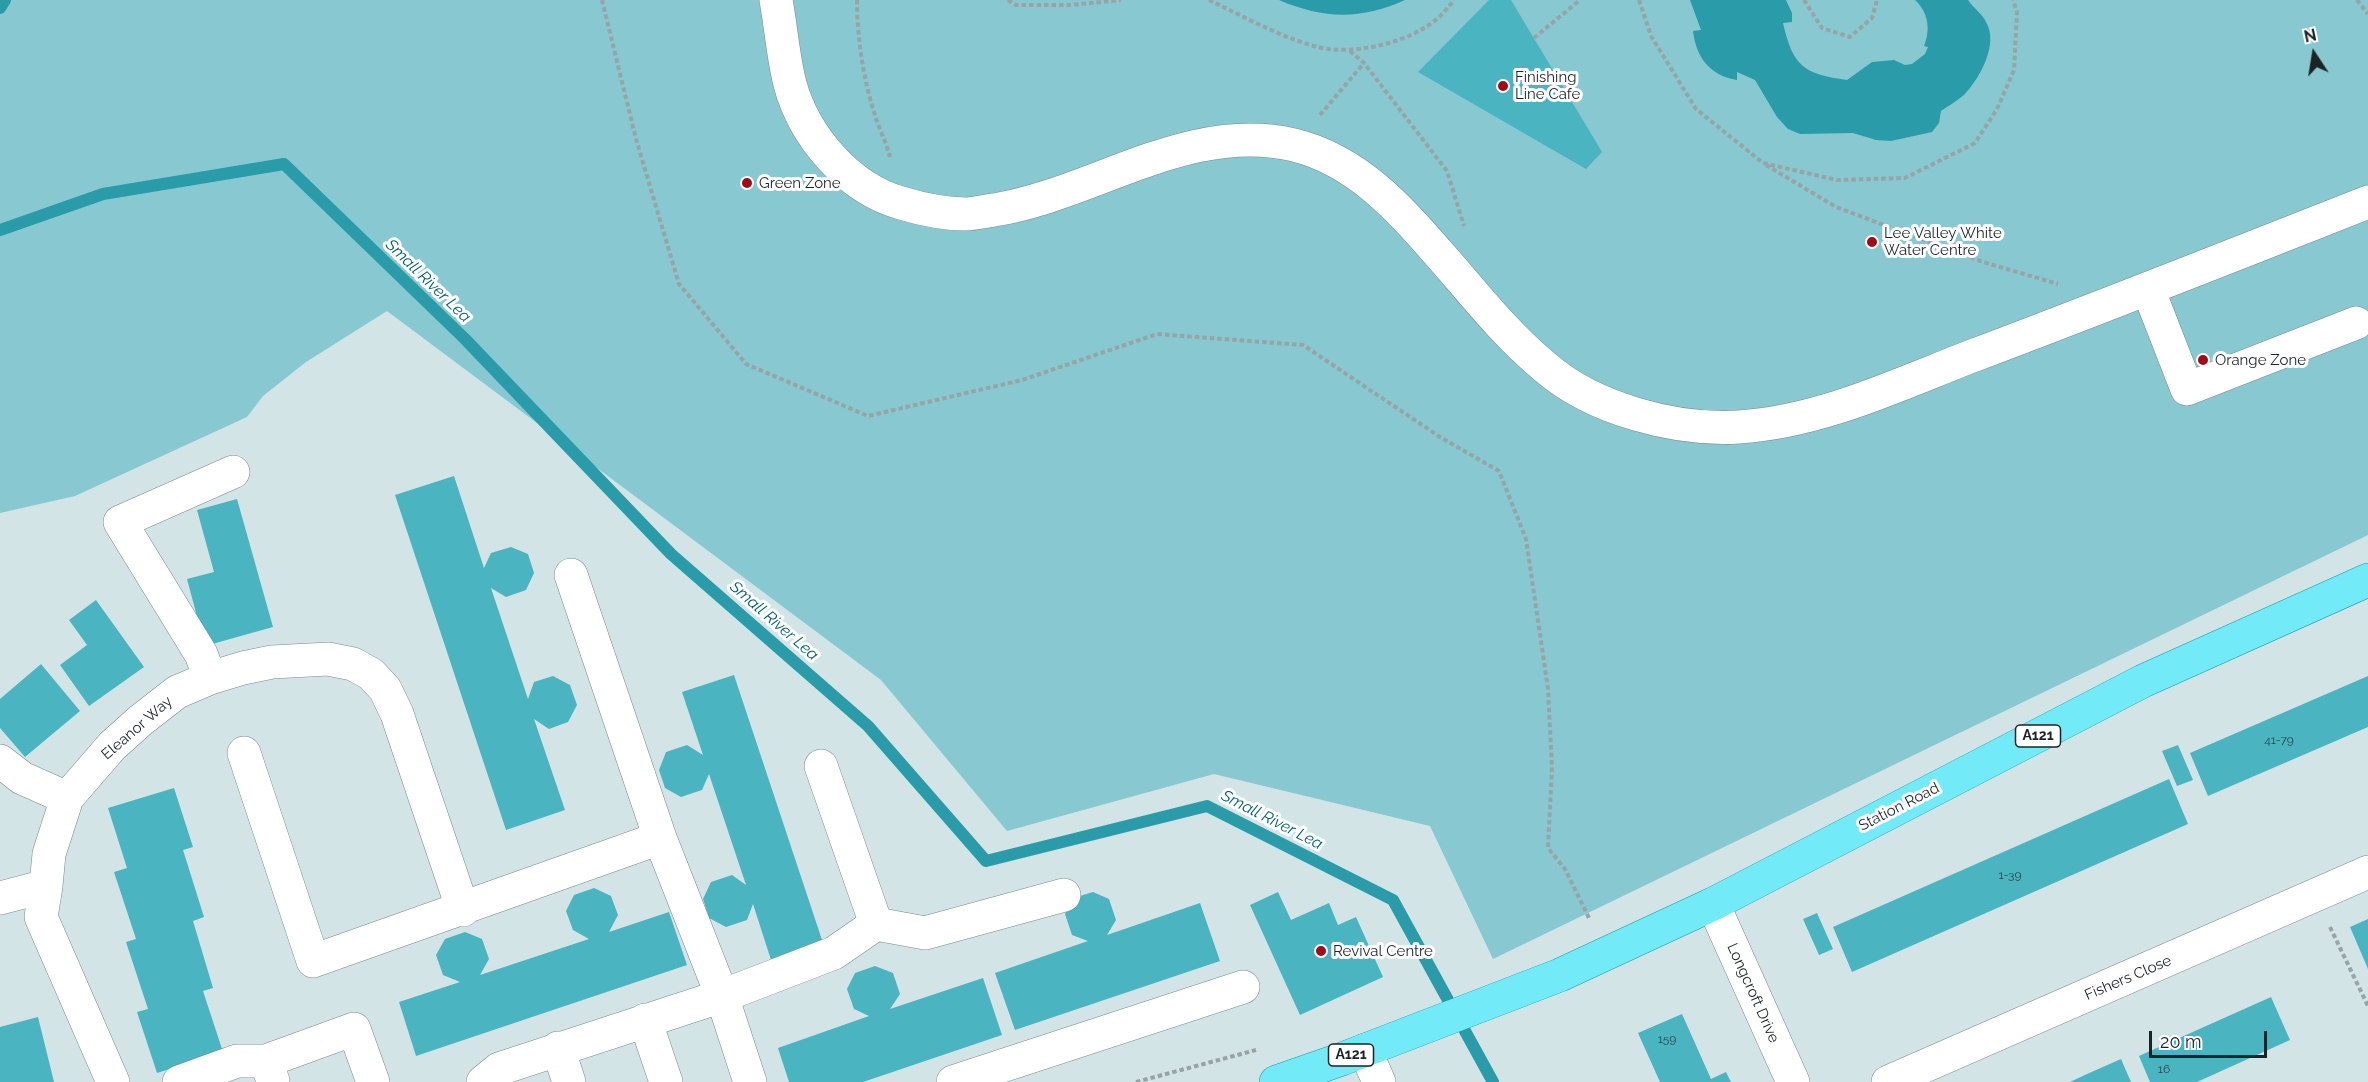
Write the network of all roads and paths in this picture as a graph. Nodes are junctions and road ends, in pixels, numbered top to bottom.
1 (602, 0) edge
2 (776, 0) edge
3 (857, 0) edge
4 (1008, 0) edge
5 (1120, 0) edge
6 (1209, 0) edge
7 (1454, 0) edge
8 (1580, 0) edge
9 (1639, 0) edge
10 (1804, 0) edge
11 (1877, 0) edge
12 (2013, 0) edge
13 (2356, 0) edge
14 (2368, 14) edge
15 (1534, 39) dead end
16 (1350, 51) junction
17 (1364, 63) junction
18 (1294, 145) junction
19 (1763, 163) junction
20 (890, 200) junction
21 (2368, 202) edge
22 (1453, 271) junction
23 (2148, 289) junction
24 (2103, 307) junction
25 (2356, 323) dead end
26 (233, 472) dead end
27 (571, 575) dead end
28 (2368, 580) edge
29 (210, 678) junction
30 (244, 753) dead end
31 (0, 761) edge
32 (821, 766) dead end
33 (67, 798) junction
34 (660, 838) junction
35 (2368, 872) edge
36 (46, 886) junction
37 (1064, 895) dead end
38 (2315, 896) junction
39 (0, 898) edge
40 (1713, 904) junction
41 (463, 910) junction
42 (1591, 921) dead end
43 (876, 924) junction
44 (1243, 987) dead end
45 (722, 996) junction
46 (2368, 1006) edge
47 (645, 1020) junction
48 (558, 1048) junction
49 (1365, 1050) junction
50 (269, 1072) edge
51 (112, 1082) edge
52 (178, 1082) edge
53 (373, 1082) edge
54 (483, 1082) edge
55 (569, 1082) edge
56 (666, 1082) edge
57 (750, 1082) edge
58 (953, 1082) edge
59 (1276, 1082) edge
60 (1379, 1082) edge
61 (1793, 1082) edge
62 (1888, 1082) edge

1 - 42 path
2 - 20 street
3 - 20 path
4 - 5 path
6 - 16 path
7 - 16 path
8 - 15 path
9 - 19 path
10 - 11 path
12 - 19 path
13 - 14 path
16 - 17 path
17 - 18 path
17 - 22 path
18 - 20 street
18 - 22 street
19 - 24 path
21 - 23 street
22 - 24 street
23 - 24 street
23 - 25 street
26 - 29 street
27 - 34 street
28 - 40 main road, Station Road / A121
29 - 33 street, Eleanor Way
29 - 41 street, Eleanor Way
30 - 41 street
31 - 33 street
32 - 43 street
33 - 36 street, Eleanor Way
34 - 41 street
34 - 45 street
35 - 38 street, Fishers Close
36 - 39 street
36 - 51 street, Eleanor Way
37 - 43 street
38 - 46 path
38 - 62 street, Fishers Close
40 - 49 main road, Station Road / A121
40 - 61 street, Longcroft Drive
43 - 45 street
44 - 58 street
45 - 47 street
45 - 57 street
47 - 48 street
47 - 56 street
48 - 54 street
48 - 55 street
49 - 59 main road, A121
49 - 60 street
50 - 52 street
50 - 53 street

